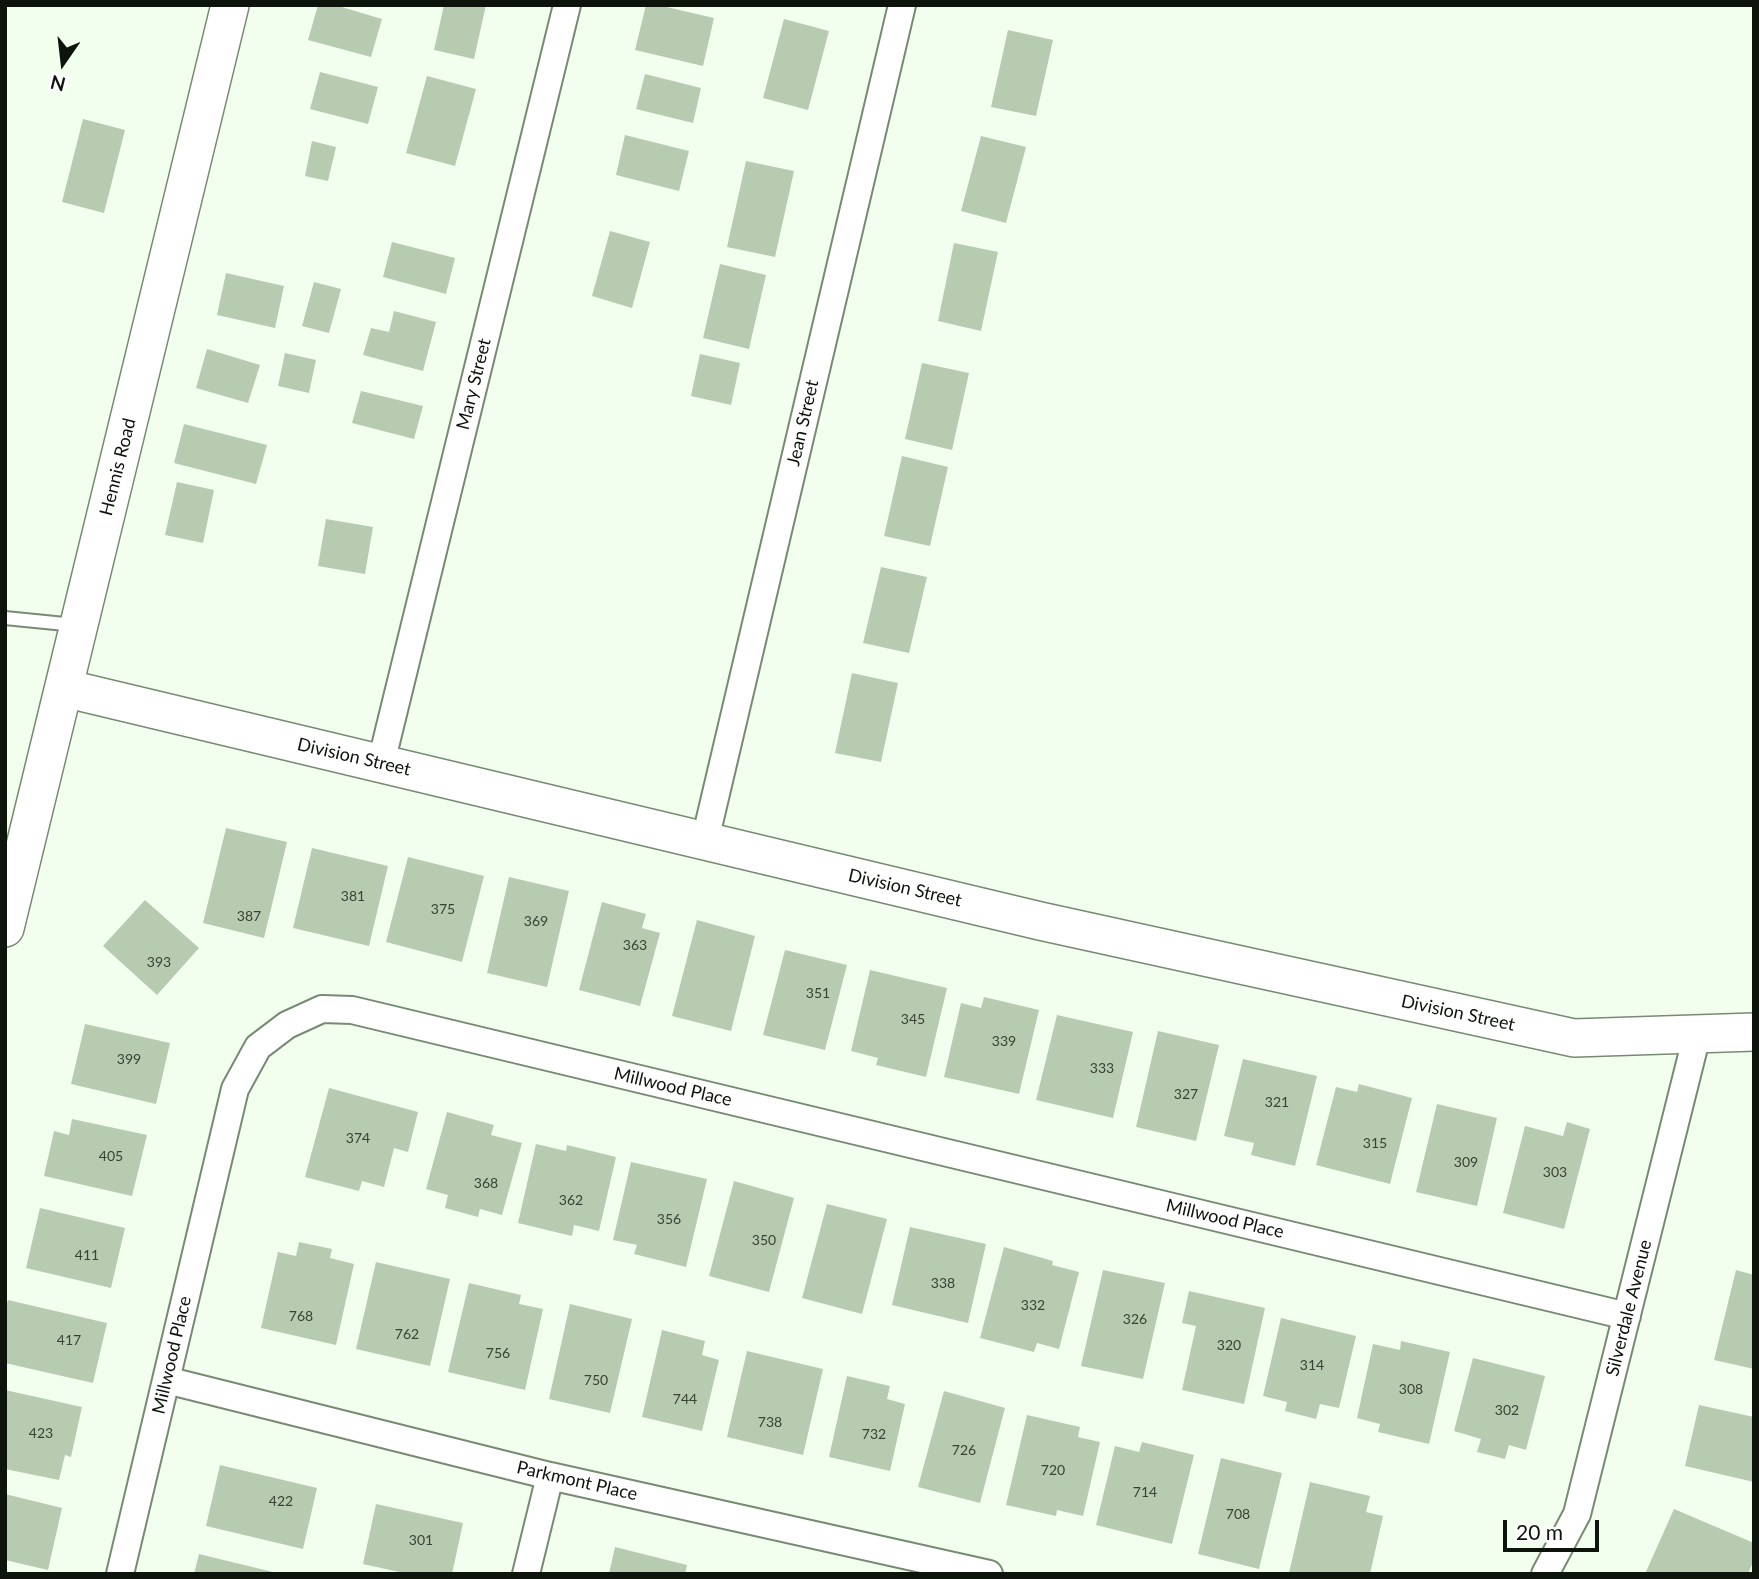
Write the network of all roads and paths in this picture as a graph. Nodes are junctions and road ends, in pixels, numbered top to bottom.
1 (230, 5) edge
2 (567, 5) edge
3 (902, 5) edge
4 (5, 618) edge
5 (79, 626) junction
6 (64, 688) junction
7 (381, 763) junction
8 (705, 840) junction
9 (5, 928) edge
10 (1754, 1032) edge
11 (1698, 1035) junction
12 (1627, 1316) junction
13 (166, 1380) junction
14 (551, 1476) junction
15 (120, 1574) edge
16 (526, 1574) edge
17 (989, 1574) edge
18 (1545, 1574) edge

1 - 5 street, Hennis Road
2 - 7 street, Mary Street
3 - 8 street, Jean Street
4 - 5 lane
5 - 6 street, Hennis Road
6 - 7 street, Division Street
6 - 9 street, Hennis Road
7 - 8 street, Division Street
8 - 11 street, Division Street
10 - 11 street, Division Street
11 - 12 street, Silverdale Avenue
12 - 13 street, Millwood Place
12 - 18 street, Silverdale Avenue
13 - 14 street, Parkmont Place
13 - 15 street, Millwood Place
14 - 16 street
14 - 17 street, Parkmont Place

